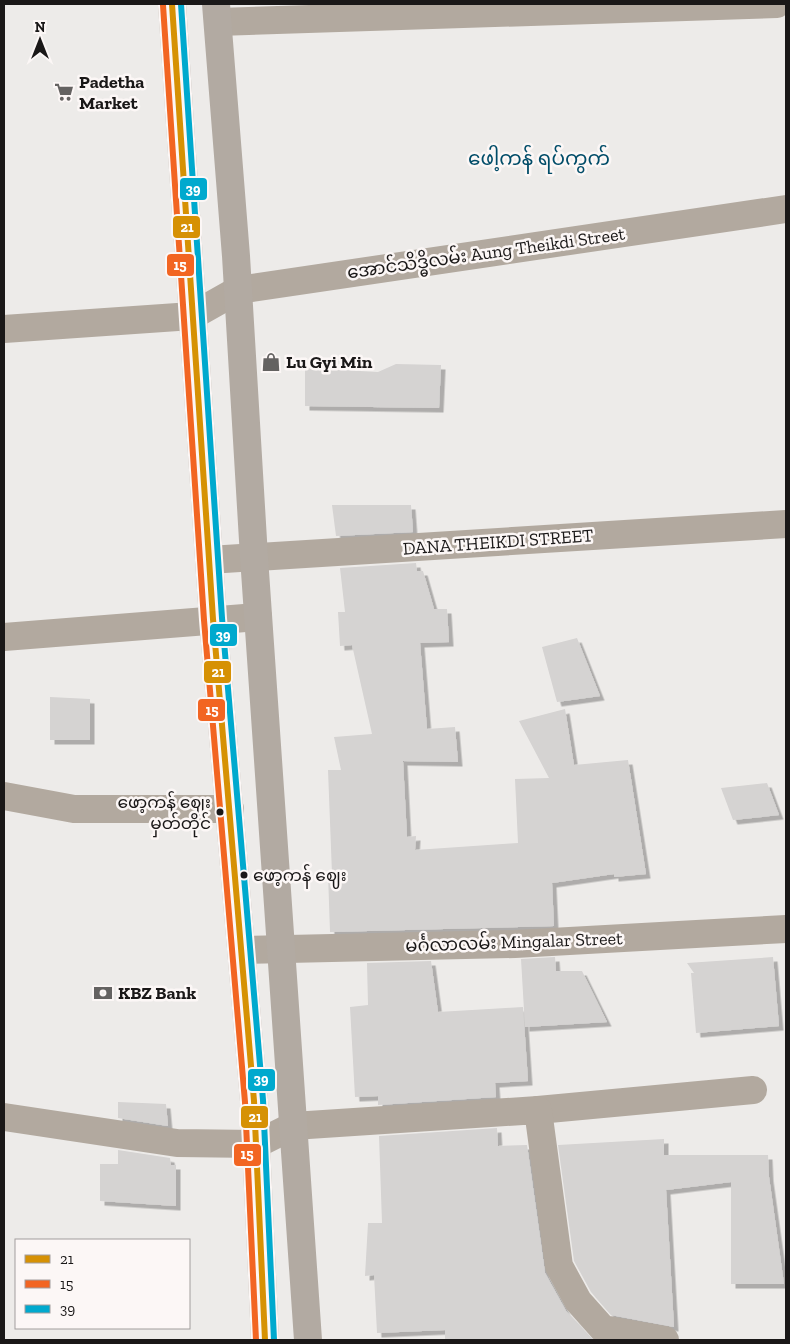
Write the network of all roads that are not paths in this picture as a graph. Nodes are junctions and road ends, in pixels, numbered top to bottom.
1 (172, 4) edge
2 (777, 4) edge
3 (217, 13) edge
4 (786, 209) edge
5 (238, 290) junction
6 (192, 316) junction
7 (4, 329) edge
8 (786, 524) edge
9 (254, 557) junction
10 (210, 560) junction
11 (258, 617) junction
12 (213, 619) junction
13 (4, 637) edge
14 (4, 796) edge
15 (271, 808) junction
16 (230, 809) junction
17 (786, 929) edge
18 (280, 949) junction
19 (242, 950) junction
20 (753, 1090) dead end
21 (538, 1110) junction
22 (4, 1117) edge
23 (293, 1126) junction
24 (257, 1144) junction
25 (265, 1340) edge
26 (308, 1340) edge
27 (665, 1340) edge

1 - 6 main road
2 - 3 street
3 - 5 main road
4 - 5 street, အောင်သိဒ္ဓိလမ်း Aung Theikdi Street
5 - 6 street, အောင်သိဒ္ဓိလမ်း Aung Theikdi Street
5 - 9 main road
6 - 7 street
6 - 10 main road
8 - 9 street, DANA THEIKDI STREET
9 - 10 street, DANA THEIKDI STREET
9 - 11 main road
10 - 12 main road
11 - 12 street
11 - 15 main road
12 - 13 street
12 - 16 main road
14 - 16 street
15 - 16 main road
15 - 18 main road
16 - 19 main road
17 - 18 street, မင်္ဂလာလမ်း Mingalar Street
18 - 19 street, မင်္ဂလာလမ်း Mingalar Street
18 - 23 main road
19 - 24 main road
20 - 21 street
21 - 23 street
21 - 27 street
22 - 24 street
23 - 24 street
23 - 26 main road
24 - 25 main road

